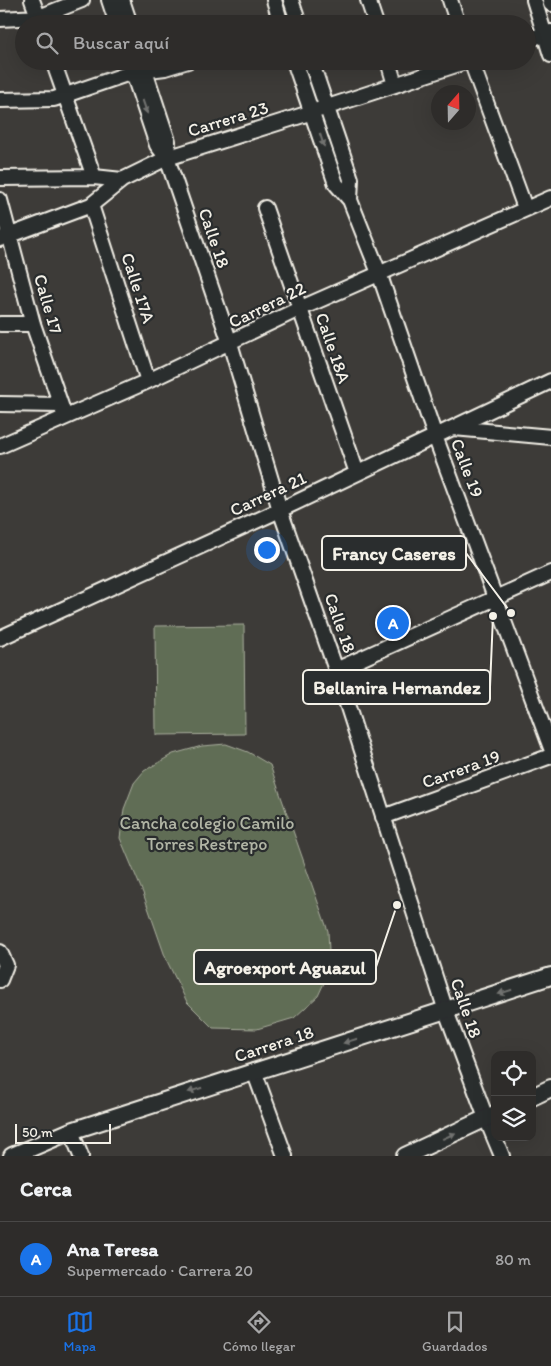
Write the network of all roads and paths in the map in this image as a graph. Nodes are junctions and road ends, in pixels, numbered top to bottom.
1 (32, 0) edge
2 (82, 0) edge
3 (108, 0) edge
4 (122, 0) edge
5 (274, 0) edge
6 (291, 0) edge
7 (368, 0) edge
8 (450, 0) edge
9 (534, 0) edge
10 (550, 0) edge
11 (551, 4) edge
12 (38, 15) edge
13 (50, 15) edge
14 (113, 15) edge
15 (127, 15) edge
16 (278, 15) edge
17 (296, 15) edge
18 (373, 15) edge
19 (455, 15) edge
20 (0, 19) edge
21 (15, 19) edge
22 (548, 33) edge
23 (536, 37) edge
24 (551, 55) edge
25 (56, 70) edge
26 (127, 70) edge
27 (139, 70) edge
28 (297, 70) edge
29 (314, 70) edge
30 (391, 70) edge
31 (442, 70) edge
32 (472, 70) edge
33 (396, 85) junction
34 (65, 95) junction
35 (0, 100) edge
36 (327, 108) junction
37 (312, 112) junction
38 (167, 158) junction
39 (94, 177) junction
40 (0, 178) edge
41 (122, 180) junction
42 (551, 198) edge
43 (0, 200) edge
44 (350, 200) junction
45 (91, 205) junction
46 (265, 208) dead end
47 (525, 208) junction
48 (5, 238) edge
49 (379, 273) junction
50 (299, 309) junction
51 (0, 324) edge
52 (33, 324) junction
53 (230, 344) junction
54 (148, 381) junction
55 (551, 381) edge
56 (0, 404) edge
57 (63, 411) junction
58 (454, 428) junction
59 (435, 436) junction
60 (551, 437) edge
61 (0, 446) edge
62 (357, 473) junction
63 (280, 510) junction
64 (551, 572) edge
65 (496, 597) junction
66 (0, 638) edge
67 (336, 670) junction
68 (551, 748) edge
69 (551, 756) edge
70 (383, 817) junction
71 (0, 952) edge
72 (551, 976) edge
73 (0, 980) edge
74 (446, 1011) junction
75 (254, 1071) junction
76 (551, 1088) edge
77 (534, 1096) edge
78 (490, 1116) edge
79 (71, 1131) junction
80 (12, 1156) edge
81 (81, 1156) edge
82 (285, 1156) edge
83 (405, 1156) edge
84 (502, 1156) edge

1 - 12 street
2 - 13 street
3 - 14 street
4 - 15 street
5 - 16 street
6 - 17 street
7 - 18 street
8 - 19 street
9 - 22 street
10 - 11 street
20 - 21 street
22 - 23 street
22 - 24 street
25 - 34 street
26 - 34 street
27 - 38 street, Calle 18
28 - 37 street, Calle 19
29 - 36 street, Calle 19
30 - 33 street
31 - 33 street, Carrera 23
32 - 47 street
33 - 36 street, Carrera 23
34 - 35 street
34 - 39 street
36 - 37 street, Carrera 23
36 - 44 street, Calle 19
37 - 38 street, Carrera 23
37 -> 44 street, Calle 19
38 - 41 street, Carrera 23
38 - 53 street, Calle 18
39 - 40 street
39 - 41 street
41 - 45 street, Carrera 23
42 - 47 street, Carrera 22
43 - 48 street, Calle 17
44 - 49 street, Calle 19
45 - 48 street, Carrera 23
45 - 54 street, Calle 17A
46 - 50 street, Calle 18A
47 - 49 street, Carrera 22
48 - 52 street, Calle 17
49 - 50 street, Carrera 22
49 - 59 street, Calle 19
50 - 53 street, Carrera 22
50 - 62 street, Calle 18A
51 - 52 street
52 - 57 street, Calle 17
53 - 54 street, Carrera 22
53 - 63 street, Calle 18
54 - 57 street, Carrera 22
55 - 58 street, Carrera 21
56 - 57 street
57 - 61 street, Carrera 22
58 - 59 street, Carrera 21
58 - 60 street
59 - 62 street, Carrera 21
59 - 65 street, Calle 19
62 - 63 street, Carrera 21
63 - 66 street, Carrera 21
63 - 67 street, Calle 18
64 - 65 street
65 - 67 street
65 - 68 street, Calle 19
67 - 70 street, Calle 18
69 - 70 street, Carrera 19
70 - 74 street, Calle 18
71 - 73 street
72 -> 74 street, Carrera 18
74 -> 75 street, Carrera 18
74 - 78 street, Calle 18
75 -> 79 street, Carrera 18
75 - 82 street
76 - 77 street
83 -> 78 street
78 - 84 street, Calle 18
79 - 80 street, Carrera 18
79 - 81 street

